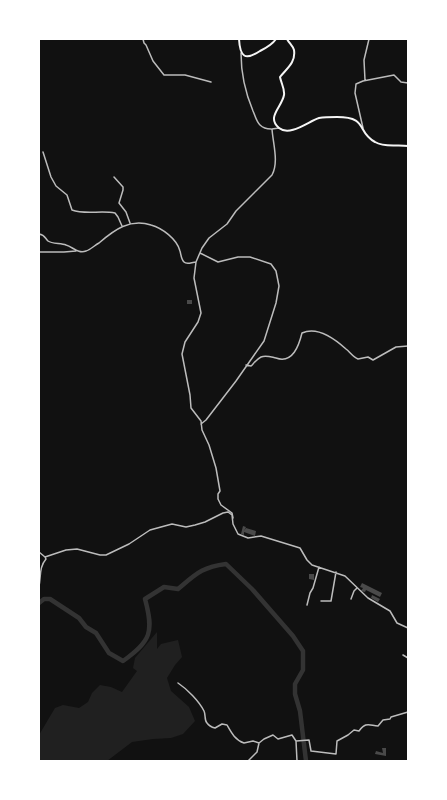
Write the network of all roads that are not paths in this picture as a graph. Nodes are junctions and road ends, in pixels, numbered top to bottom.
1 (143, 39) edge
2 (239, 39) edge
3 (276, 39) edge
4 (287, 39) edge
5 (369, 39) edge
6 (242, 53) junction
7 (365, 80) junction
8 (211, 82) dead end
9 (408, 83) edge
10 (279, 128) junction
11 (363, 128) junction
12 (272, 130) junction
13 (408, 146) edge
14 (43, 152) dead end
15 (114, 177) dead end
16 (130, 223) junction
17 (122, 226) junction
18 (39, 234) edge
19 (76, 251) junction
20 (39, 252) edge
21 (200, 252) junction
22 (196, 262) junction
23 (408, 346) edge
24 (246, 365) junction
25 (202, 424) junction
26 (233, 518) junction
27 (39, 552) edge
28 (45, 557) junction
29 (319, 567) junction
30 (336, 572) junction
31 (39, 586) edge
32 (357, 588) junction
33 (351, 599) dead end
34 (321, 601) dead end
35 (307, 605) dead end
36 (408, 628) edge
37 (403, 656) dead end
38 (408, 658) edge
39 (178, 683) dead end
40 (408, 712) edge
41 (296, 741) junction
42 (258, 743) junction
43 (248, 761) edge
44 (297, 761) edge

1 - 8 street
2 - 6 main road
3 - 6 main road
4 - 10 main road
5 - 7 street
6 - 12 street
7 - 9 street
7 - 11 street
10 - 11 main road
10 - 12 street
11 - 13 main road
12 - 21 street
14 - 17 street
15 - 16 street
16 - 17 street
16 - 22 street
17 - 19 street
18 - 19 street
19 - 20 street
21 - 22 street
21 - 24 street
22 - 25 street
23 - 24 street
24 - 25 street
25 - 26 street
26 - 28 street
26 - 29 street
27 - 28 street
28 - 31 street
29 - 30 street
29 - 35 street
30 - 32 street
30 - 34 street
32 - 33 street
32 - 36 street
37 - 38 street
39 - 42 street
40 - 41 street
41 - 42 street
41 - 44 street
42 - 43 street

